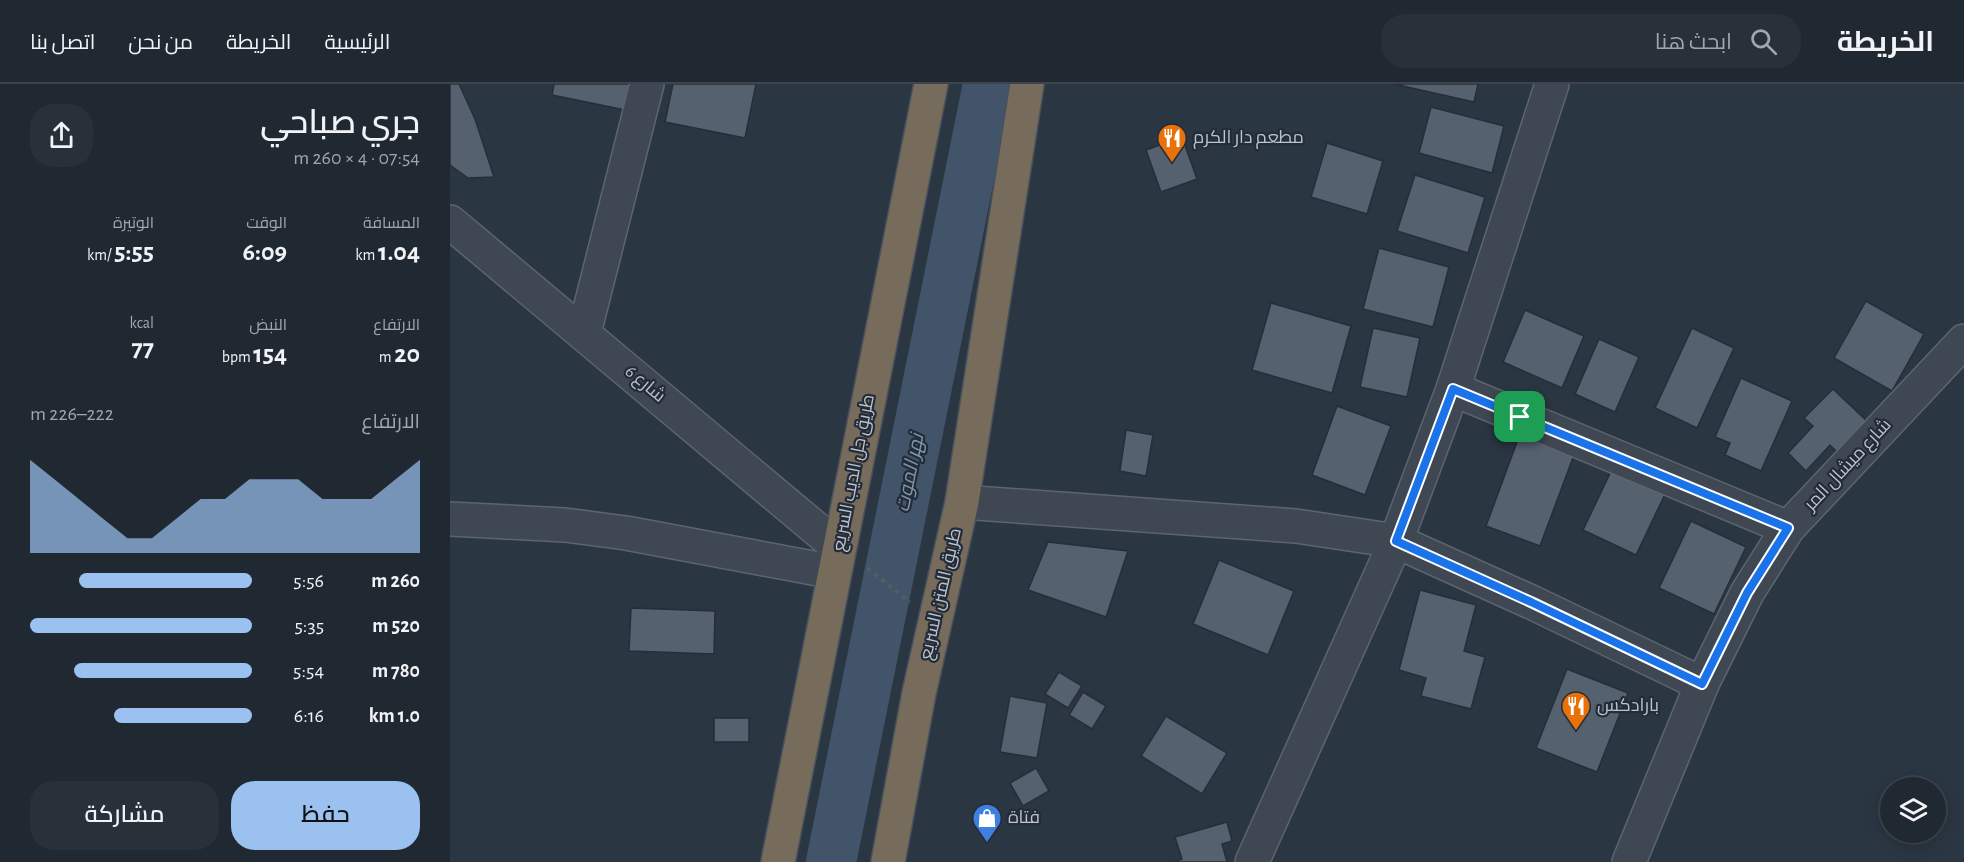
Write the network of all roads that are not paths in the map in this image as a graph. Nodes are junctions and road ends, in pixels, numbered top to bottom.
1 (647, 84) edge
2 (931, 84) edge
3 (1027, 84) edge
4 (1046, 84) edge
5 (1552, 84) edge
6 (450, 222) edge
7 (990, 325) junction
8 (584, 333) junction
9 (1964, 341) edge
10 (1453, 389) junction
11 (962, 502) junction
12 (450, 519) edge
13 (1788, 528) junction
14 (1396, 541) junction
15 (845, 561) junction
16 (1702, 684) junction
17 (778, 862) edge
18 (888, 862) edge
19 (1252, 862) edge
20 (1629, 862) edge

1 - 8 street
2 - 15 highway, طريق جل الديب السريع
3 - 7 highway
4 - 7 highway
5 - 10 street
6 - 8 street, شارع 6
7 - 11 highway, طريق المتن السريع
8 - 15 street, شارع 6
9 - 13 street, شارع ميشال المر
10 - 13 street
10 - 14 street
11 - 14 street
11 - 18 highway, طريق المتن السريع
12 - 15 street
13 - 16 street, شارع ميشال المر
14 - 16 street
14 - 19 street
15 - 17 highway, طريق جل الديب السريع
16 - 20 street, شارع ميشال المر

